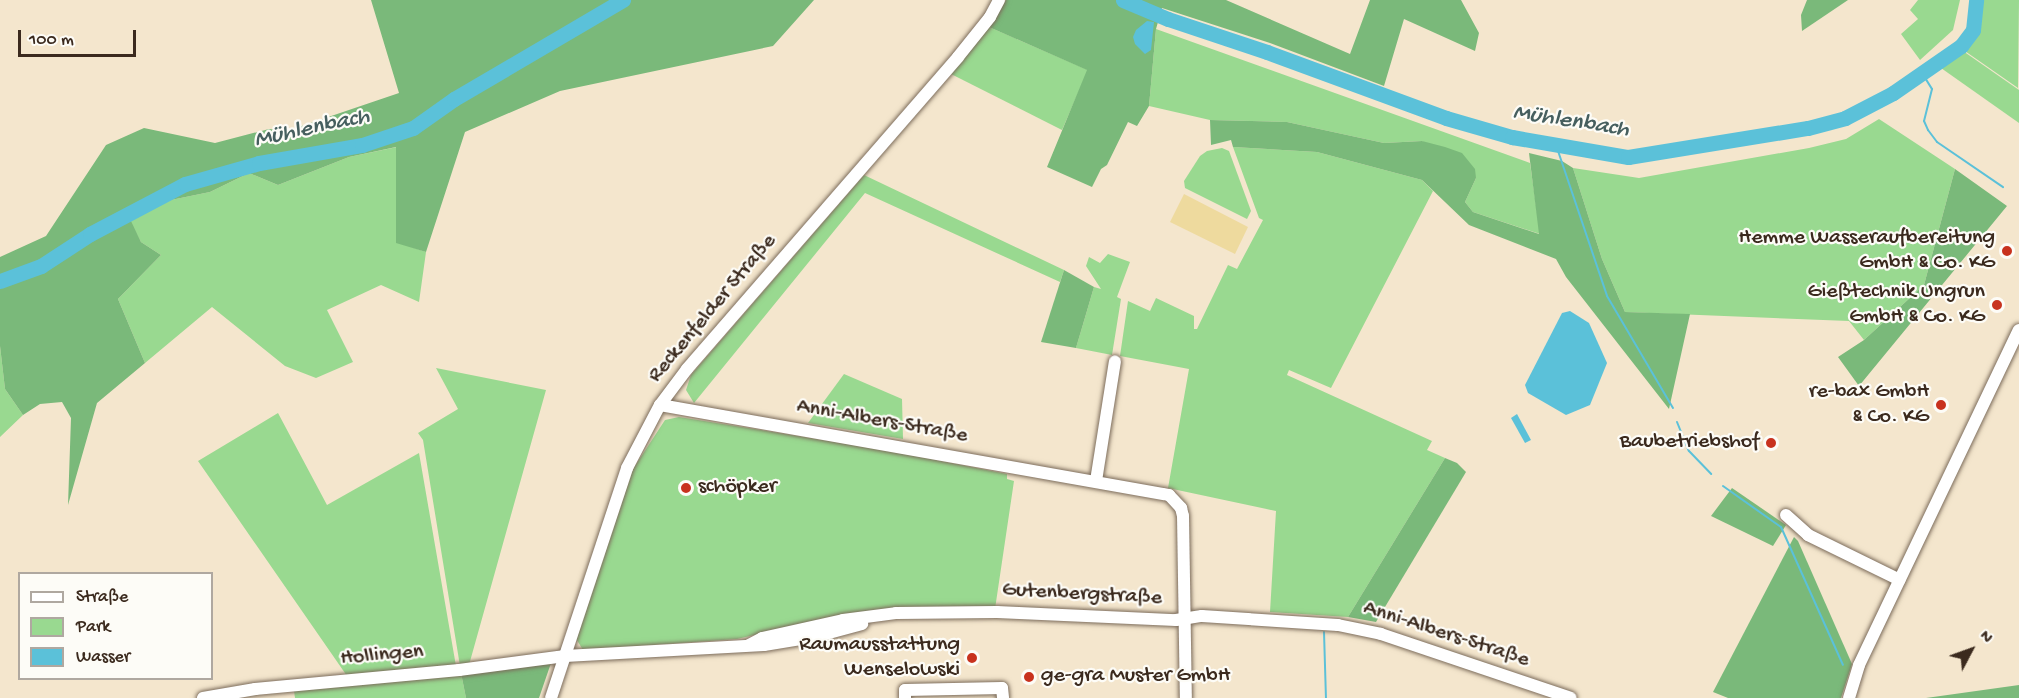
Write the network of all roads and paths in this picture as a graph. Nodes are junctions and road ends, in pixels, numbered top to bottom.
1 (999, 0) edge
2 (2019, 330) edge
3 (1115, 361) dead end
4 (660, 405) junction
5 (1096, 481) junction
6 (1786, 515) dead end
7 (1900, 580) junction
8 (1185, 619) junction
9 (565, 656) junction
10 (202, 698) edge
11 (551, 698) edge
12 (905, 698) edge
13 (1003, 698) edge
14 (1186, 698) edge
15 (1571, 698) edge
16 (1849, 698) edge

1 - 4 street, Reckenfelder Straße
2 - 7 street
3 - 5 street
4 - 5 street, Anni-Albers-Straße
4 - 9 street, Reckenfelder Straße
5 - 8 street, Anni-Albers-Straße
6 - 7 street
7 - 16 street
8 - 9 street, Gutenbergstraße
8 - 14 street, Gutenbergstraße
8 - 15 street, Anni-Albers-Straße
9 - 10 street, Hollingen
9 - 11 street, Reckenfelder Straße
12 - 13 street

